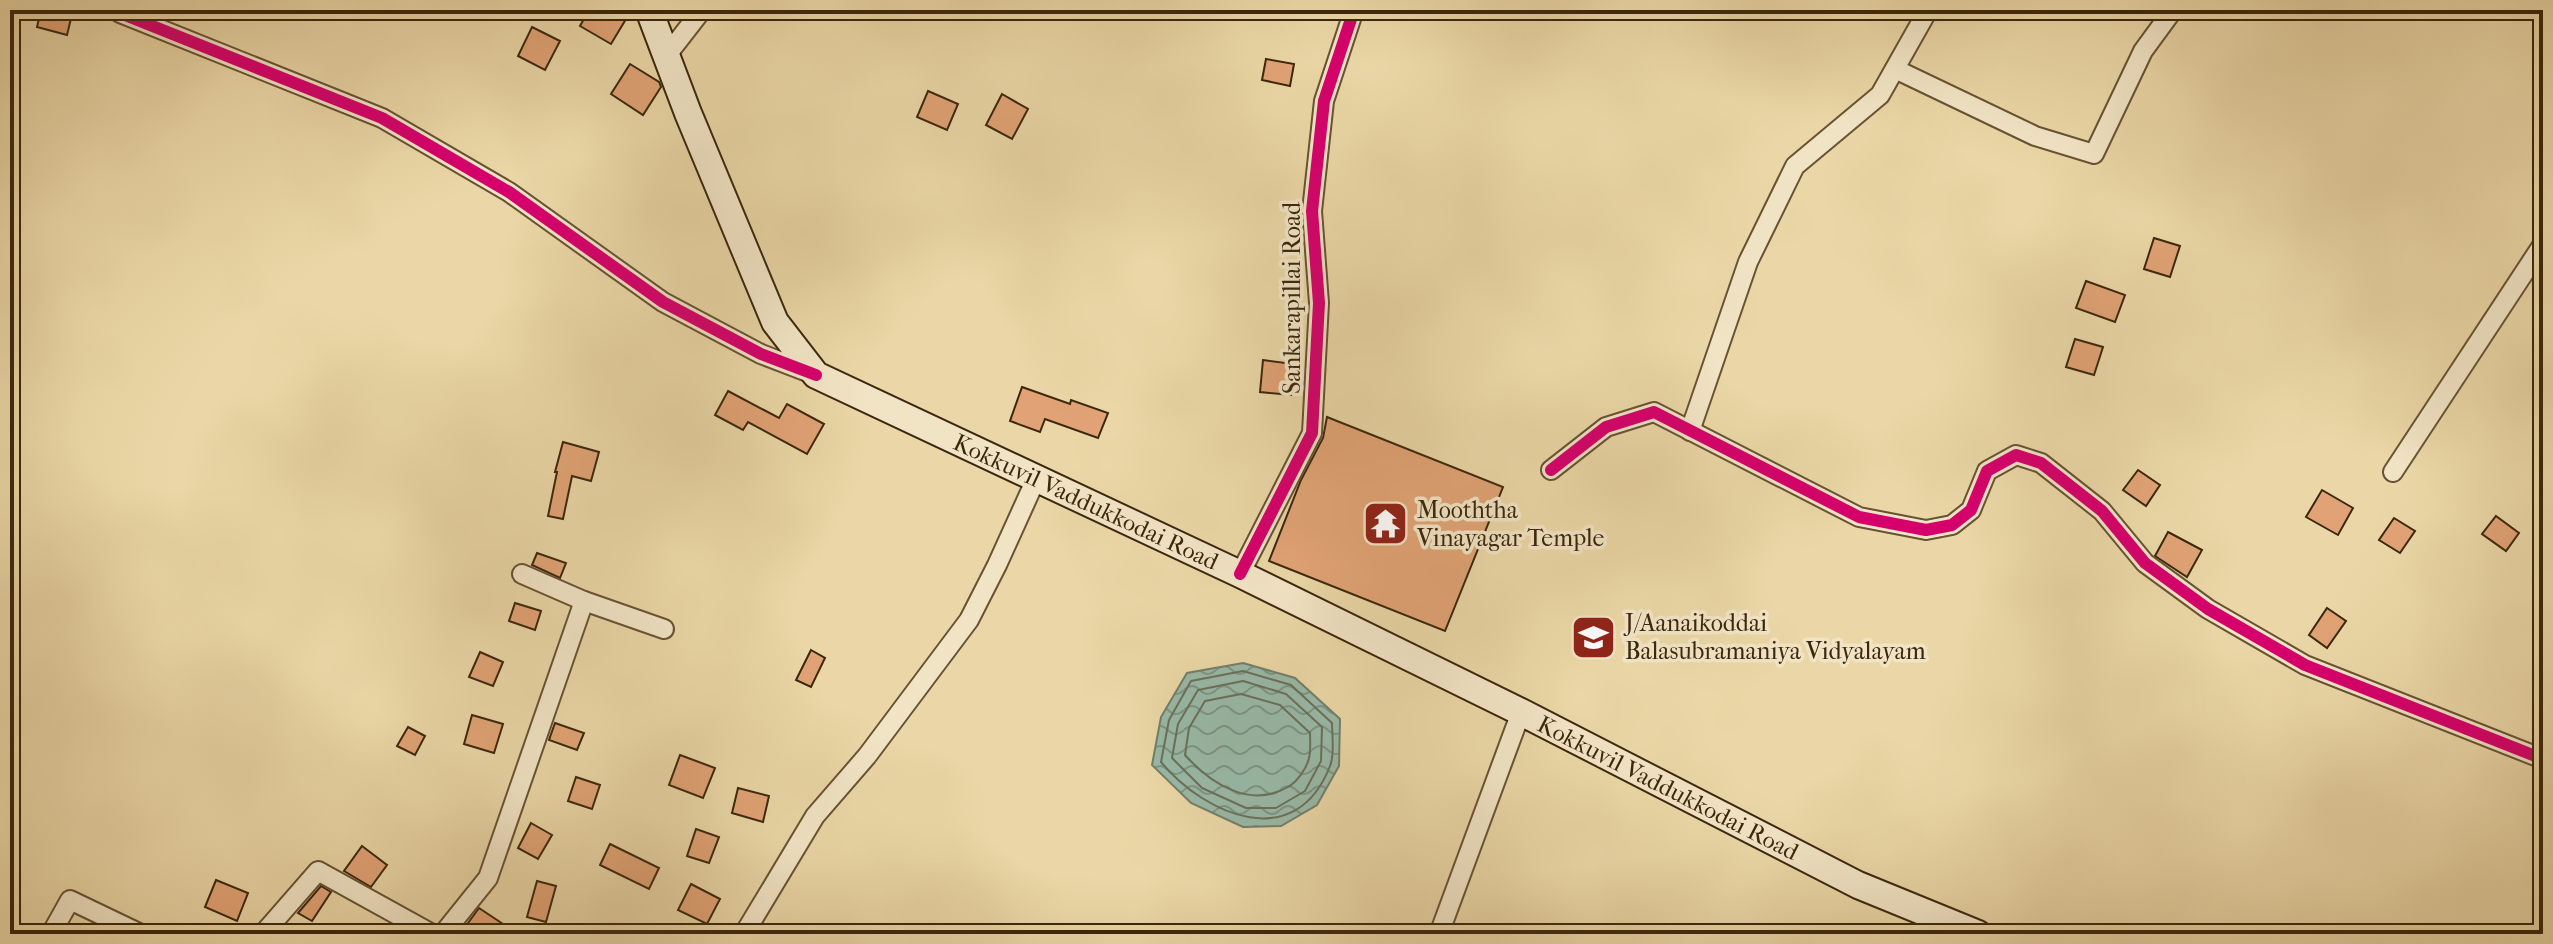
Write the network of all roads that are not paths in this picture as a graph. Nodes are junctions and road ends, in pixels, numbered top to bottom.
1 (117, 10) edge
2 (649, 10) edge
3 (702, 10) edge
4 (1354, 10) edge
5 (1928, 10) edge
6 (2173, 10) edge
7 (667, 55) junction
8 (1895, 69) junction
9 (2543, 244) edge
10 (816, 375) junction
11 (1690, 431) junction
12 (1551, 470) dead end
13 (2393, 472) dead end
14 (1036, 479) junction
15 (522, 574) dead end
16 (1240, 574) junction
17 (584, 601) junction
18 (664, 629) dead end
19 (1521, 712) junction
20 (2543, 759) edge
21 (51, 934) edge
22 (141, 934) edge
23 (263, 934) edge
24 (432, 934) edge
25 (443, 934) edge
26 (744, 934) edge
27 (1439, 934) edge
28 (1978, 934) edge

1 - 10 street
2 - 7 main road, Kokkuvil Vaddukkodai Road
3 - 7 street
4 - 16 street, Sankarapillai Road
5 - 8 street
6 - 8 street
7 - 10 main road, Kokkuvil Vaddukkodai Road
8 - 11 street
9 - 13 street
10 - 14 main road, Kokkuvil Vaddukkodai Road
11 - 12 street
11 - 20 street
14 - 16 main road, Kokkuvil Vaddukkodai Road
14 - 26 street
15 - 17 street
16 - 19 main road, Kokkuvil Vaddukkodai Road
17 - 18 street
17 - 25 street
19 - 27 street
19 - 28 main road, Kokkuvil Vaddukkodai Road
21 - 22 street
23 - 24 street

